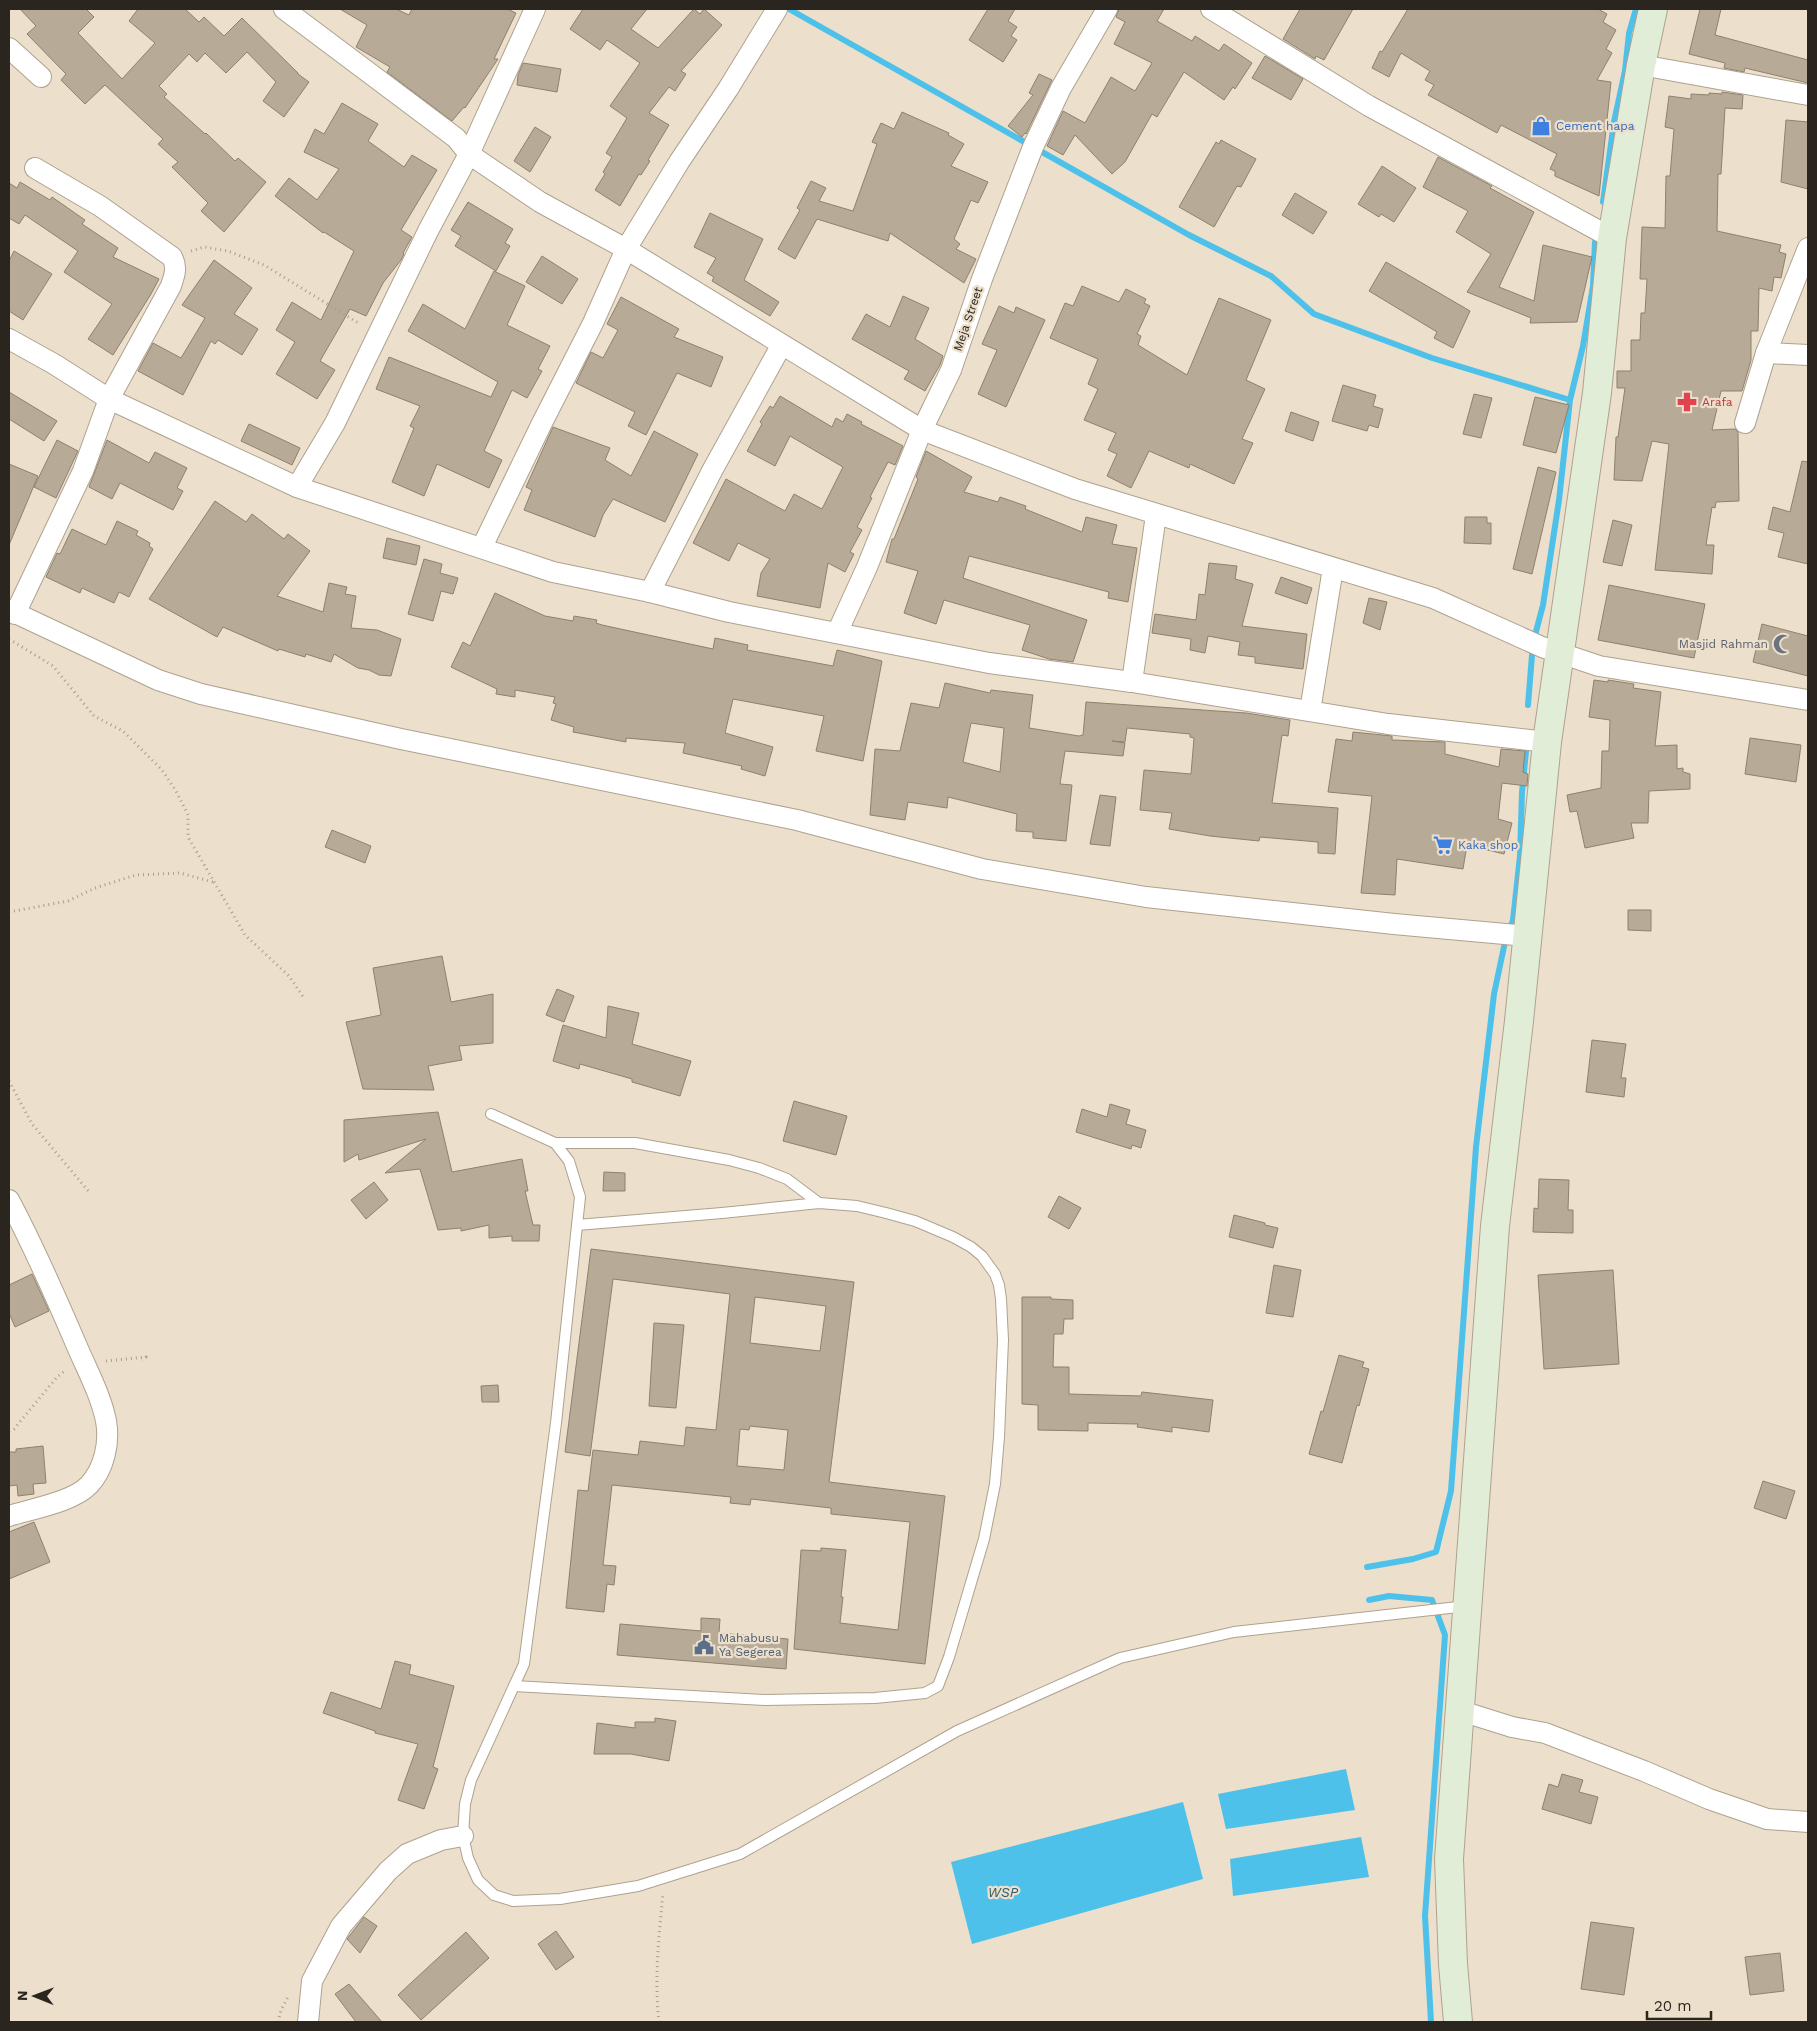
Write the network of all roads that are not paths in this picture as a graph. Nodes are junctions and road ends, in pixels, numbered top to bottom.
1 (284, 9) edge
2 (535, 9) edge
3 (777, 9) edge
4 (1107, 9) edge
5 (1211, 9) edge
6 (1653, 9) edge
7 (9, 48) edge
8 (1640, 65) junction
9 (41, 77) dead end
10 (1808, 95) edge
11 (468, 154) junction
12 (35, 168) dead end
13 (1612, 238) junction
14 (1808, 248) edge
15 (626, 249) junction
16 (9, 339) edge
17 (781, 346) junction
18 (1766, 353) junction
19 (1808, 355) edge
20 (109, 399) junction
21 (1745, 423) dead end
22 (922, 430) junction
23 (298, 487) junction
24 (1156, 515) junction
25 (482, 547) junction
26 (1333, 568) junction
27 (650, 592) junction
28 (12, 612) edge
29 (837, 632) junction
30 (1559, 652) junction
31 (1132, 682) junction
32 (1808, 700) edge
33 (1310, 711) junction
34 (1547, 742) junction
35 (1527, 936) junction
36 (490, 1114) dead end
37 (555, 1142) junction
38 (9, 1200) edge
39 (819, 1203) junction
40 (577, 1225) junction
41 (9, 1516) edge
42 (1468, 1606) junction
43 (514, 1686) junction
44 (1461, 1711) junction
45 (1808, 1822) edge
46 (463, 1836) junction
47 (308, 2022) edge
48 (1458, 2022) edge

1 - 11 street
2 - 11 street
3 - 15 street
4 - 22 street, Meja Street
5 - 13 street
6 - 8 main road
7 - 9 street
8 - 10 street
8 - 13 main road
11 - 15 street
11 - 23 street
12 - 20 street
13 - 30 main road
14 - 18 street
15 - 17 street
15 - 25 street
16 - 20 street
17 - 22 street
17 - 27 street
18 - 19 street
18 - 21 street
20 - 23 street
20 - 28 street
22 - 24 street
22 - 29 street, Meja Street
23 - 25 street
24 - 26 street
24 - 31 street
25 - 27 street
26 - 30 street
26 - 33 street
27 - 29 street
28 - 35 street
29 - 31 street
30 - 32 street
30 - 34 main road
31 - 33 street
33 - 34 street
34 - 35 main road
35 - 42 main road
36 - 37 lane
37 - 39 lane
37 - 40 lane
38 - 41 street
39 - 40 lane
39 - 43 lane
40 - 43 lane
42 - 44 main road
42 - 46 lane
43 - 46 lane
44 - 45 street
44 - 48 main road
46 - 47 street

